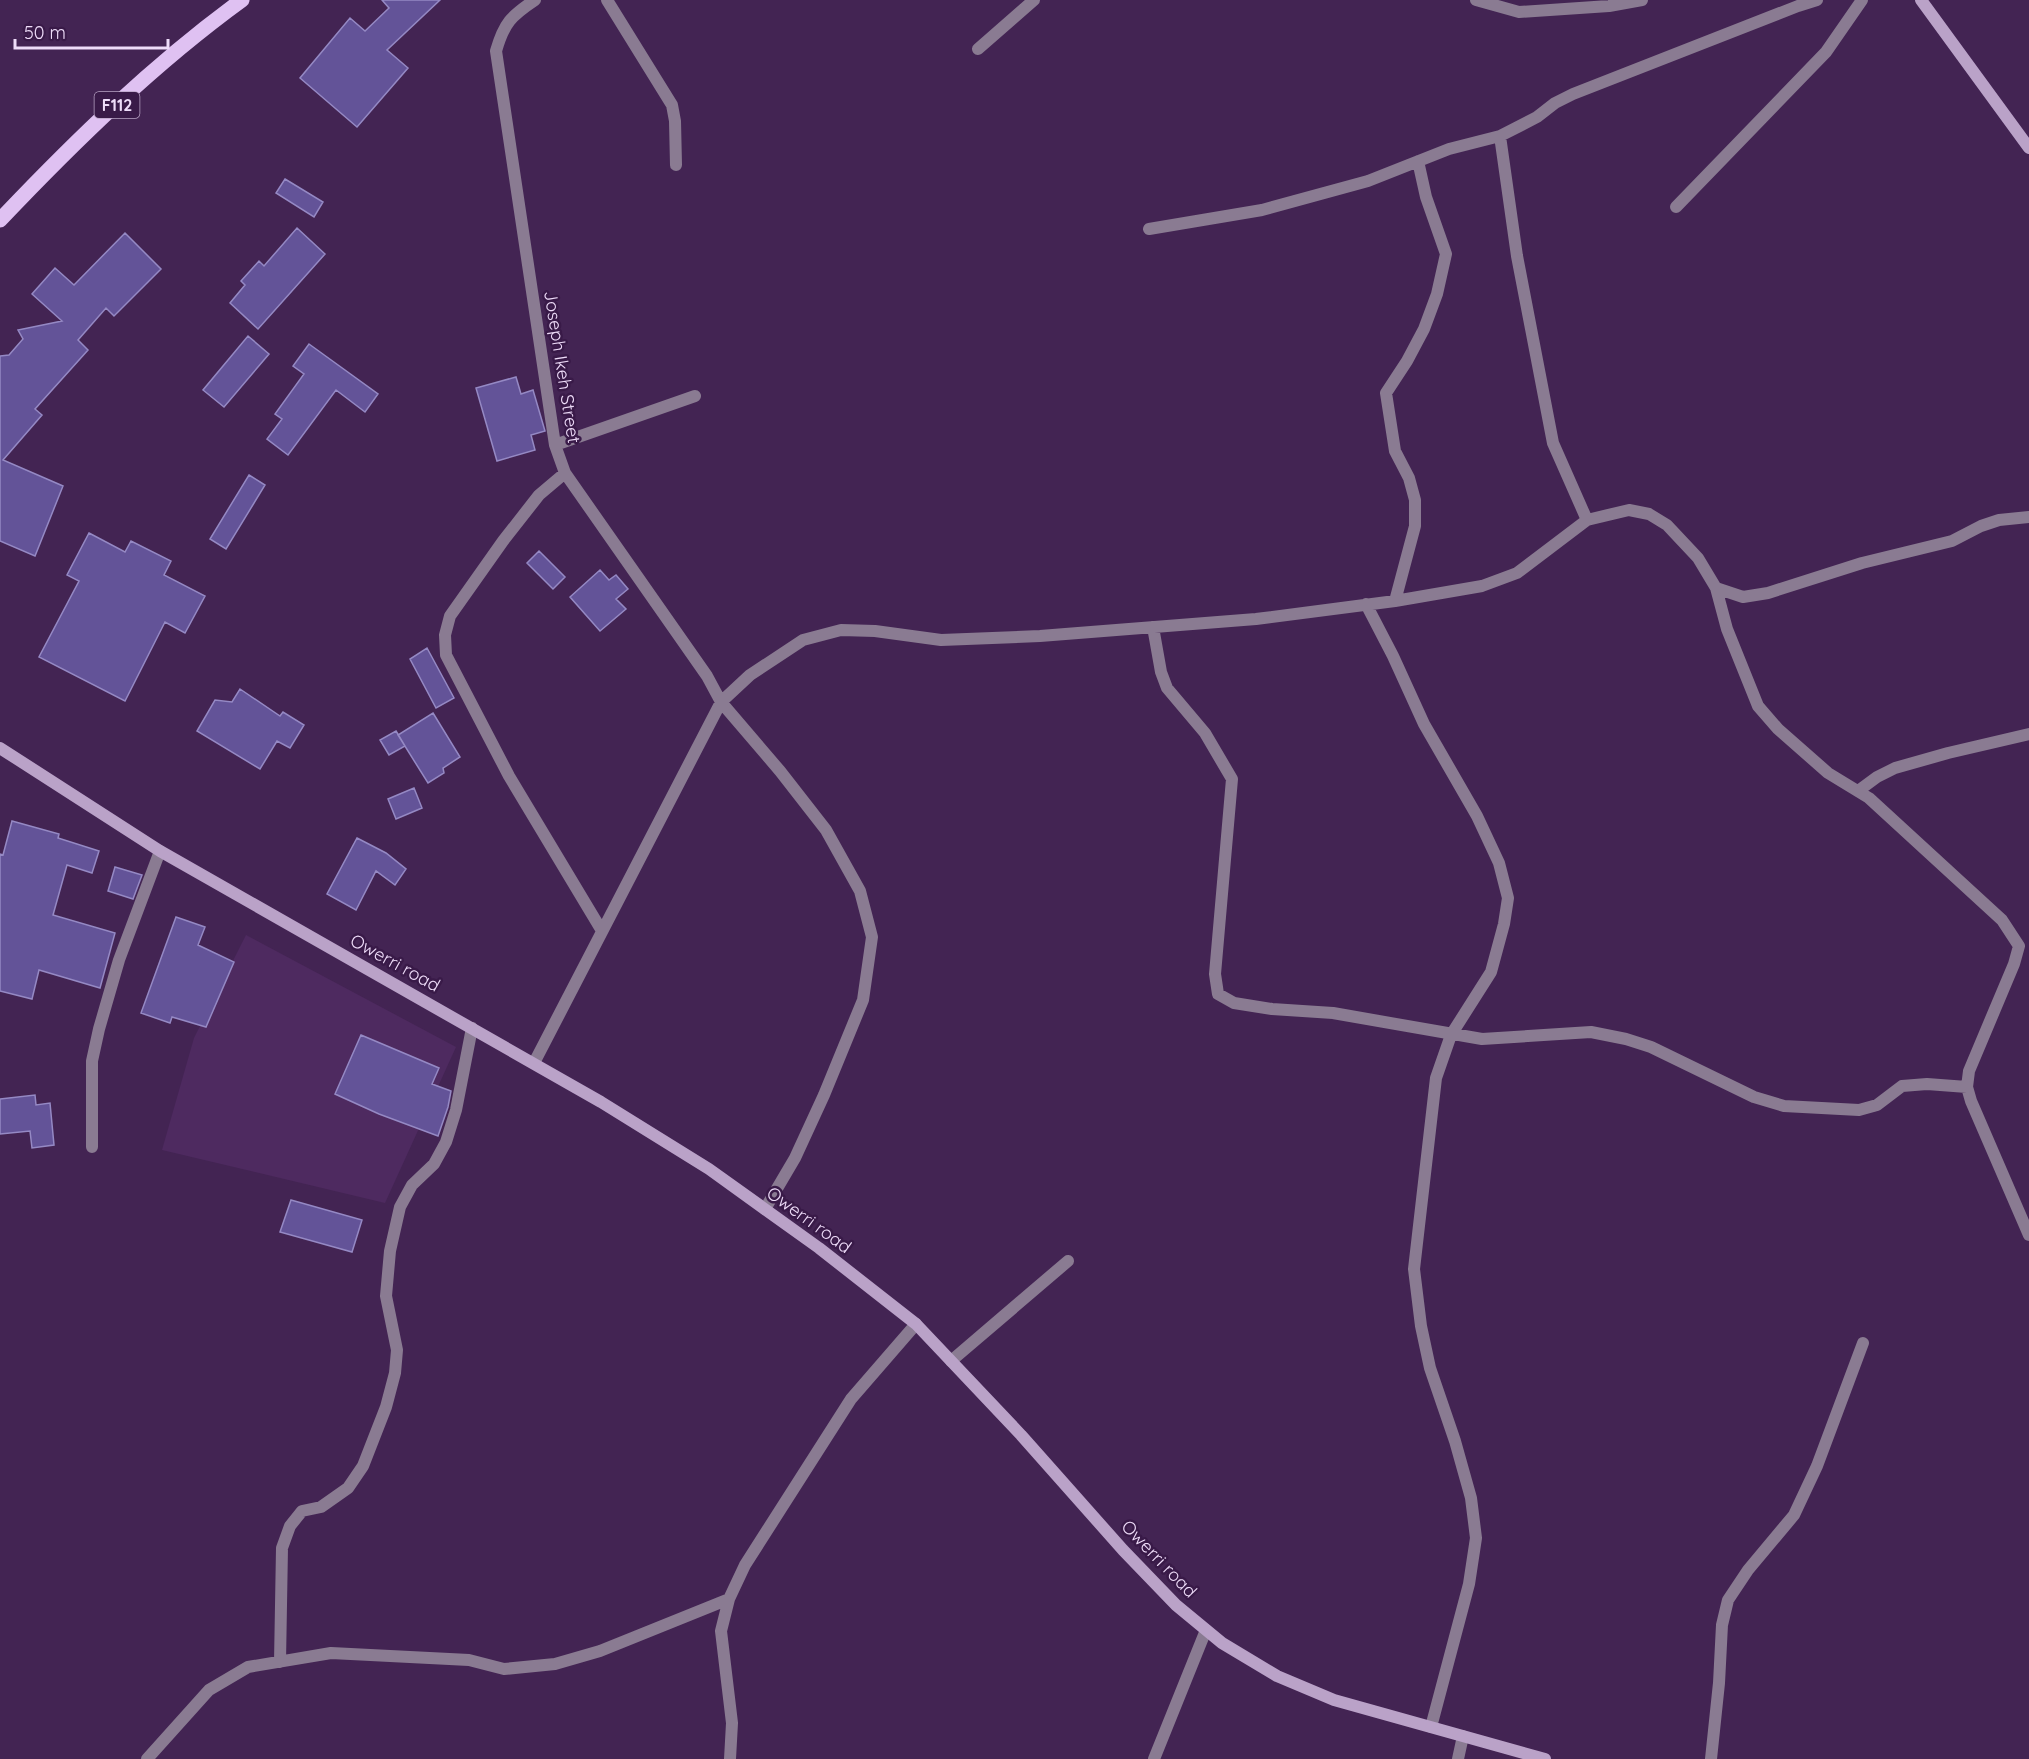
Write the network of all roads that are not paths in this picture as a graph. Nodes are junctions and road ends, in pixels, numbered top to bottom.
1 (242, 0) edge
2 (535, 0) edge
3 (607, 0) edge
4 (1034, 0) edge
5 (1476, 0) edge
6 (1642, 0) edge
7 (1782, 0) edge
8 (1817, 0) edge
9 (1862, 0) edge
10 (1921, 0) edge
11 (1798, 6) junction
12 (978, 49) dead end
13 (1500, 135) junction
14 (2029, 148) edge
15 (1418, 161) junction
16 (676, 165) dead end
17 (1676, 207) dead end
18 (0, 220) edge
19 (1149, 229) dead end
20 (695, 396) dead end
21 (555, 445) junction
22 (565, 472) junction
23 (2029, 517) edge
24 (1587, 520) junction
25 (1716, 588) junction
26 (1395, 601) junction
27 (1366, 604) junction
28 (1153, 627) junction
29 (720, 702) junction
30 (2029, 734) edge
31 (0, 748) edge
32 (1858, 791) junction
33 (160, 851) junction
34 (602, 932) junction
35 (2024, 948) edge
36 (472, 1028) junction
37 (1451, 1035) junction
38 (534, 1063) junction
39 (1967, 1087) junction
40 (92, 1147) dead end
41 (765, 1209) junction
42 (2029, 1235) edge
43 (1068, 1261) dead end
44 (916, 1324) junction
45 (1863, 1343) dead end
46 (951, 1361) junction
47 (729, 1599) junction
48 (1206, 1630) junction
49 (280, 1662) junction
50 (1431, 1727) junction
51 (1463, 1736) junction
52 (147, 1759) edge
53 (730, 1759) edge
54 (1154, 1759) edge
55 (1458, 1759) edge
56 (1545, 1759) edge
57 (1711, 1759) edge

1 - 18 main road, F112
2 - 21 street, Joseph Ikeh Street
3 - 16 street
4 - 12 street
5 - 6 street
7 - 11 street
8 - 11 street
9 - 17 street
10 - 14 main road
11 - 13 street
13 - 15 street
13 - 24 street
15 - 19 street
15 - 26 street
20 - 21 street
21 - 22 street, Joseph Ikeh Street
22 - 29 street, Joseph Ikeh Street
22 - 34 street
23 - 25 street
24 - 25 street
24 - 26 street
25 - 32 street
26 - 27 street
27 - 28 street
27 - 37 street
28 - 29 street
28 - 37 street
29 - 34 street
29 - 41 street, Joseph Ikeh Street
30 - 32 street
31 - 33 main road, Owerri road
32 - 35 street
33 - 36 main road, Owerri road
33 - 40 street
34 - 38 street
35 - 39 street
36 - 38 main road, Owerri road
36 - 49 street
37 - 39 street
37 - 50 street
38 - 41 main road, Owerri road
39 - 42 street
41 - 44 main road, Owerri road
43 - 46 street
44 - 46 main road, Owerri road
44 - 47 street
45 - 57 street
46 - 48 main road, Owerri road
47 - 49 street
47 - 53 street
48 - 50 main road, Owerri road
48 - 54 street
49 - 52 street
50 - 51 main road, Owerri road
51 - 55 street
51 - 56 main road, Owerri road

